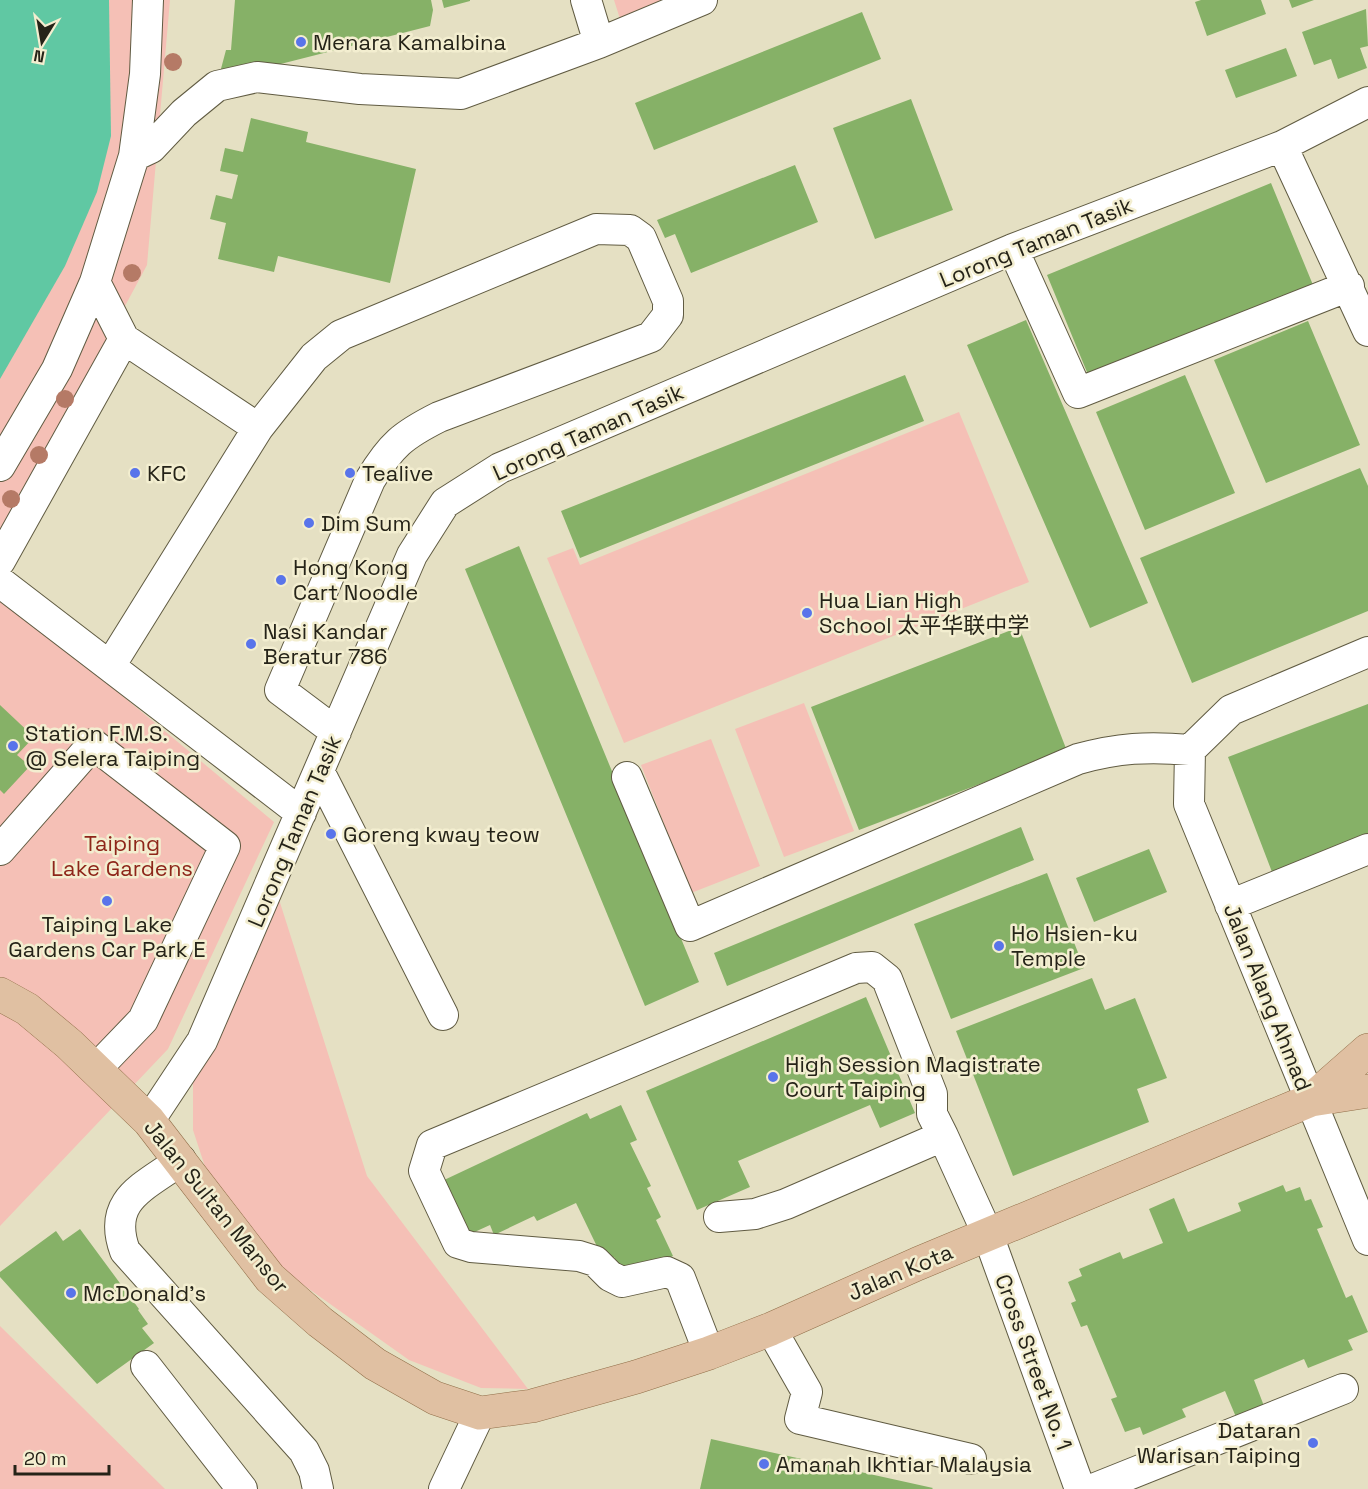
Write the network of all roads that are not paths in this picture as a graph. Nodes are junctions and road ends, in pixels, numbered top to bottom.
1 (148, 0) edge
2 (586, 0) edge
3 (702, 0) edge
4 (599, 43) junction
5 (1368, 102) edge
6 (1282, 146) junction
7 (134, 156) junction
8 (1013, 249) junction
9 (95, 282) junction
10 (1349, 286) junction
11 (1368, 331) edge
12 (124, 339) junction
13 (258, 428) junction
14 (0, 466) edge
15 (0, 561) edge
16 (0, 582) edge
17 (1368, 652) edge
18 (110, 666) junction
19 (336, 732) junction
20 (1190, 750) junction
21 (319, 771) junction
22 (627, 777) dead end
23 (301, 813) junction
24 (1368, 849) edge
25 (0, 850) edge
26 (1230, 905) junction
27 (0, 994) edge
28 (444, 1015) dead end
29 (1368, 1050) edge
30 (96, 1069) junction
31 (1368, 1091) edge
32 (1311, 1100) junction
33 (149, 1121) junction
34 (943, 1136) junction
35 (181, 1160) junction
36 (718, 1217) dead end
37 (988, 1235) junction
38 (1368, 1240) edge
39 (771, 1329) junction
40 (709, 1353) junction
41 (146, 1365) dead end
42 (1343, 1389) dead end
43 (480, 1413) junction
44 (971, 1459) dead end
45 (242, 1489) edge
46 (318, 1489) edge
47 (444, 1489) edge
48 (1080, 1489) edge
49 (1093, 1489) edge

1 - 7 street
2 - 4 street
3 - 4 street
4 - 7 street
5 - 6 street, Lorong Taman Tasik
6 - 8 street, Lorong Taman Tasik
6 - 10 street
7 - 9 street
8 - 10 street
8 - 19 street, Lorong Taman Tasik
9 - 12 street
9 - 14 street
10 - 11 street
12 - 13 street
12 - 15 street
13 - 18 street
13 - 19 street
16 - 18 street
17 - 20 street
18 - 23 street
19 - 21 street, Lorong Taman Tasik
20 - 22 street
20 - 26 street, Jalan Alang Ahmad
21 - 23 street, Lorong Taman Tasik
21 - 28 street
23 - 33 street, Lorong Taman Tasik
24 - 26 street
25 - 30 street
26 - 32 street, Jalan Alang Ahmad
27 - 30 main road, Jalan Sultan Mansor
29 - 32 main road, Jalan Kota
30 - 33 main road, Jalan Sultan Mansor
31 - 32 main road, Jalan Kota
32 - 37 main road, Jalan Kota
32 - 38 street, Jalan Alang Ahmad
33 - 35 main road, Jalan Sultan Mansor
34 - 36 street
34 - 37 street, Cross Street No. 1
34 - 40 street, Cross Street No. 1
35 - 43 main road, Jalan Sultan Mansor
35 - 46 street
37 - 39 main road, Jalan Kota
37 - 48 street, Cross Street No. 1
39 - 40 main road, Jalan Kota
39 - 44 street
40 - 43 main road, Jalan Kota
41 - 45 street
42 - 49 street
43 - 47 street

